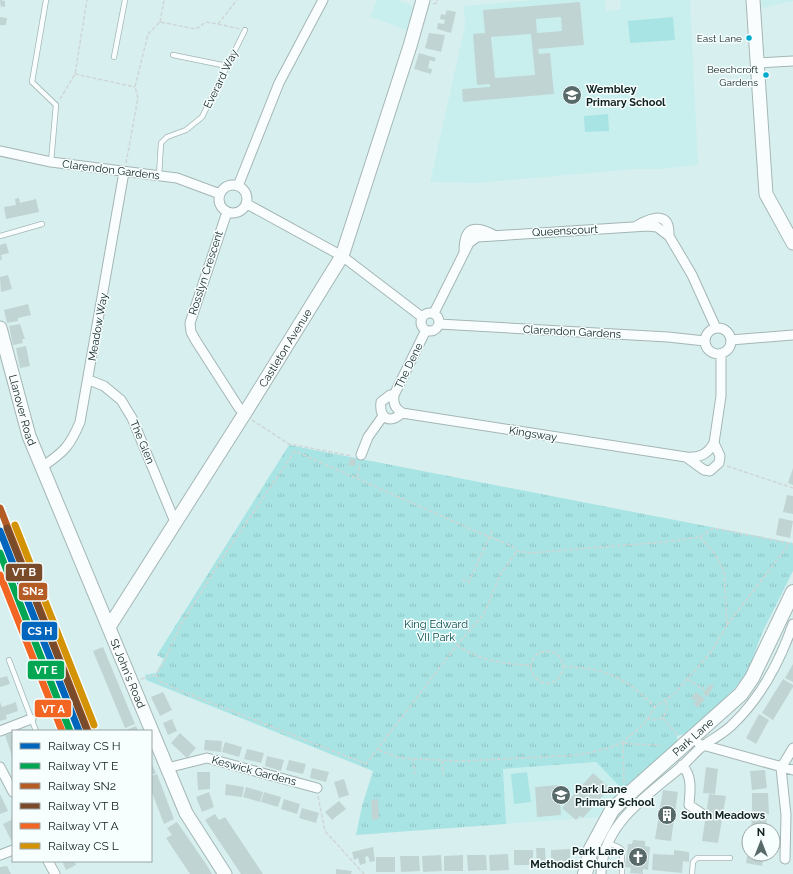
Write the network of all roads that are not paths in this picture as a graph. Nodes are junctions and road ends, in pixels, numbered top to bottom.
1 (46, 0) edge
2 (125, 0) edge
3 (323, 0) edge
4 (423, 0) edge
5 (753, 0) edge
6 (244, 30) road end
7 (173, 55) dead end
8 (114, 57) dead end
9 (793, 60) edge
10 (758, 63) junction
11 (227, 66) junction
12 (0, 152) edge
13 (51, 162) junction
14 (124, 172) junction
15 (159, 176) junction
16 (238, 186) junction
17 (220, 194) junction
18 (247, 204) junction
19 (226, 212) junction
20 (42, 224) dead end
21 (0, 236) edge
22 (793, 243) edge
23 (342, 256) junction
24 (434, 314) junction
25 (422, 317) junction
26 (439, 324) junction
27 (0, 328) edge
28 (716, 328) junction
29 (426, 330) junction
30 (793, 335) edge
31 (731, 340) junction
32 (705, 341) junction
33 (721, 354) junction
34 (89, 380) junction
35 (394, 395) junction
36 (402, 413) junction
37 (244, 414) junction
38 (383, 416) junction
39 (714, 443) junction
40 (361, 456) road end
41 (686, 458) junction
42 (42, 467) junction
43 (175, 522) junction
44 (793, 592) edge
45 (790, 609) edge
46 (793, 624) edge
47 (109, 627) junction
48 (9, 660) dead end
49 (31, 719) junction
50 (36, 730) edge
51 (152, 730) edge
52 (0, 731) edge
53 (152, 731) edge
54 (693, 743) junction
55 (793, 748) edge
56 (682, 765) junction
57 (0, 767) edge
58 (167, 768) junction
59 (781, 768) junction
60 (793, 770) edge
61 (3, 780) edge
62 (317, 788) road end
63 (12, 791) edge
64 (701, 813) dead end
65 (609, 844) junction
66 (12, 850) edge
67 (0, 855) edge
68 (730, 858) dead end
69 (785, 859) dead end
70 (49, 862) edge
71 (55, 874) edge
72 (225, 874) edge
73 (586, 874) edge
74 (600, 874) edge
75 (622, 874) edge
76 (692, 874) edge

1 - 13 lane
2 - 8 lane
3 - 16 street
4 - 23 street, Castleton Avenue
5 - 10 street
6 - 11 lane, Everard Way
7 - 11 lane
9 - 10 street
10 - 22 street
11 - 15 lane, Everard Way
12 - 13 street, Clarendon Gardens
13 - 14 street, Clarendon Gardens
14 - 15 street, Clarendon Gardens
14 - 34 street, Meadow Way
15 - 17 street, Clarendon Gardens
16 - 17 street
16 - 18 street
17 - 19 street
18 - 19 street
18 - 23 street
19 - 37 street, Rosslyn Crescent
20 - 21 lane
23 - 25 street
23 - 37 street, Castleton Avenue
24 - 25 street
24 - 26 street
24 - 28 street, Queenscourt
25 - 29 street
26 - 29 street
26 - 32 street, Clarendon Gardens
27 - 42 street, Llanover Road
28 - 31 street
28 - 32 street
29 - 35 street, The Dene
30 - 31 street
31 - 33 street
32 - 33 street
33 - 39 street
34 - 42 street, Meadow Way
34 - 43 street, The Glen
35 - 36 street
35 - 38 street, The Dene
36 - 38 street
36 - 41 street, Kingsway
37 - 43 street, Castleton Avenue
38 - 40 street, The Dene
39 - 41 street, Kingsway
39 - 41 street, Kingsway
42 - 47 street, St John's Road
43 - 47 street, Castleton Avenue
44 - 45 main road, Park Lane
45 - 54 main road, Park Lane
46 - 54 street, Park Lane
47 - 51 street, St John's Road
48 - 49 lane
49 - 50 lane
49 - 52 street
53 - 58 street, St John's Road
54 - 56 street, Park Lane
54 - 59 street
54 - 73 main road, Park Lane
55 - 59 street
56 - 64 street
56 - 65 street, Park Lane
57 - 61 street
58 - 62 street, Keswick Gardens
58 - 72 street, St John's Road
59 - 60 street
59 - 69 street
61 - 63 street
65 - 74 street, Park Lane
65 - 75 lane
66 - 67 street
68 - 76 lane
70 - 71 street

